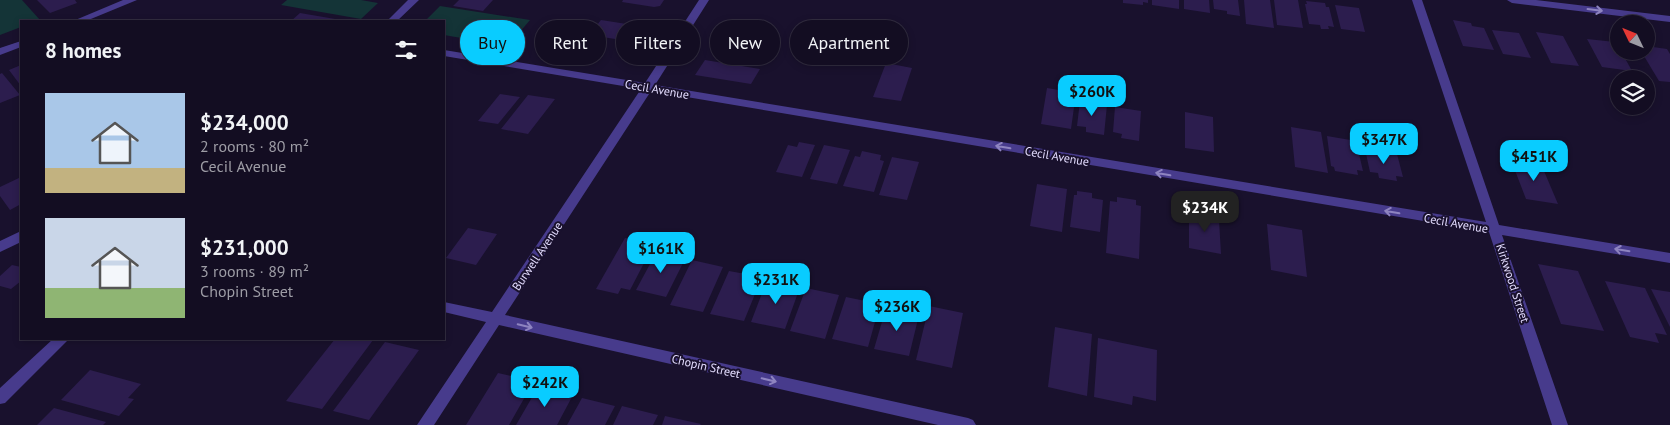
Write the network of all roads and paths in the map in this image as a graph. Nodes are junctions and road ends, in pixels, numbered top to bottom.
1 (132, 0) edge
2 (414, 0) edge
3 (704, 0) edge
4 (1417, 0) edge
5 (1512, 0) edge
6 (1670, 19) edge
7 (81, 20) edge
8 (393, 20) edge
9 (20, 44) edge
10 (0, 52) edge
11 (445, 53) edge
12 (647, 87) junction
13 (1495, 230) junction
14 (20, 237) edge
15 (0, 247) edge
16 (1670, 258) edge
17 (445, 307) edge
18 (495, 319) junction
19 (61, 340) edge
20 (0, 398) edge
21 (425, 425) edge
22 (968, 425) edge
23 (1560, 425) edge

1 - 7 street
2 - 8 street
3 - 12 street, Burwell Avenue
4 - 13 street, Kirkwood Street
5 -> 6 street
9 - 10 street
11 - 12 street, Cecil Avenue
13 -> 12 street, Cecil Avenue
12 - 18 street, Burwell Avenue
16 -> 13 street, Cecil Avenue
13 - 23 street, Kirkwood Street
14 - 15 street
17 - 18 street, Chopin Street
18 - 21 street, Burwell Avenue
18 -> 22 street, Chopin Street
19 - 20 street

